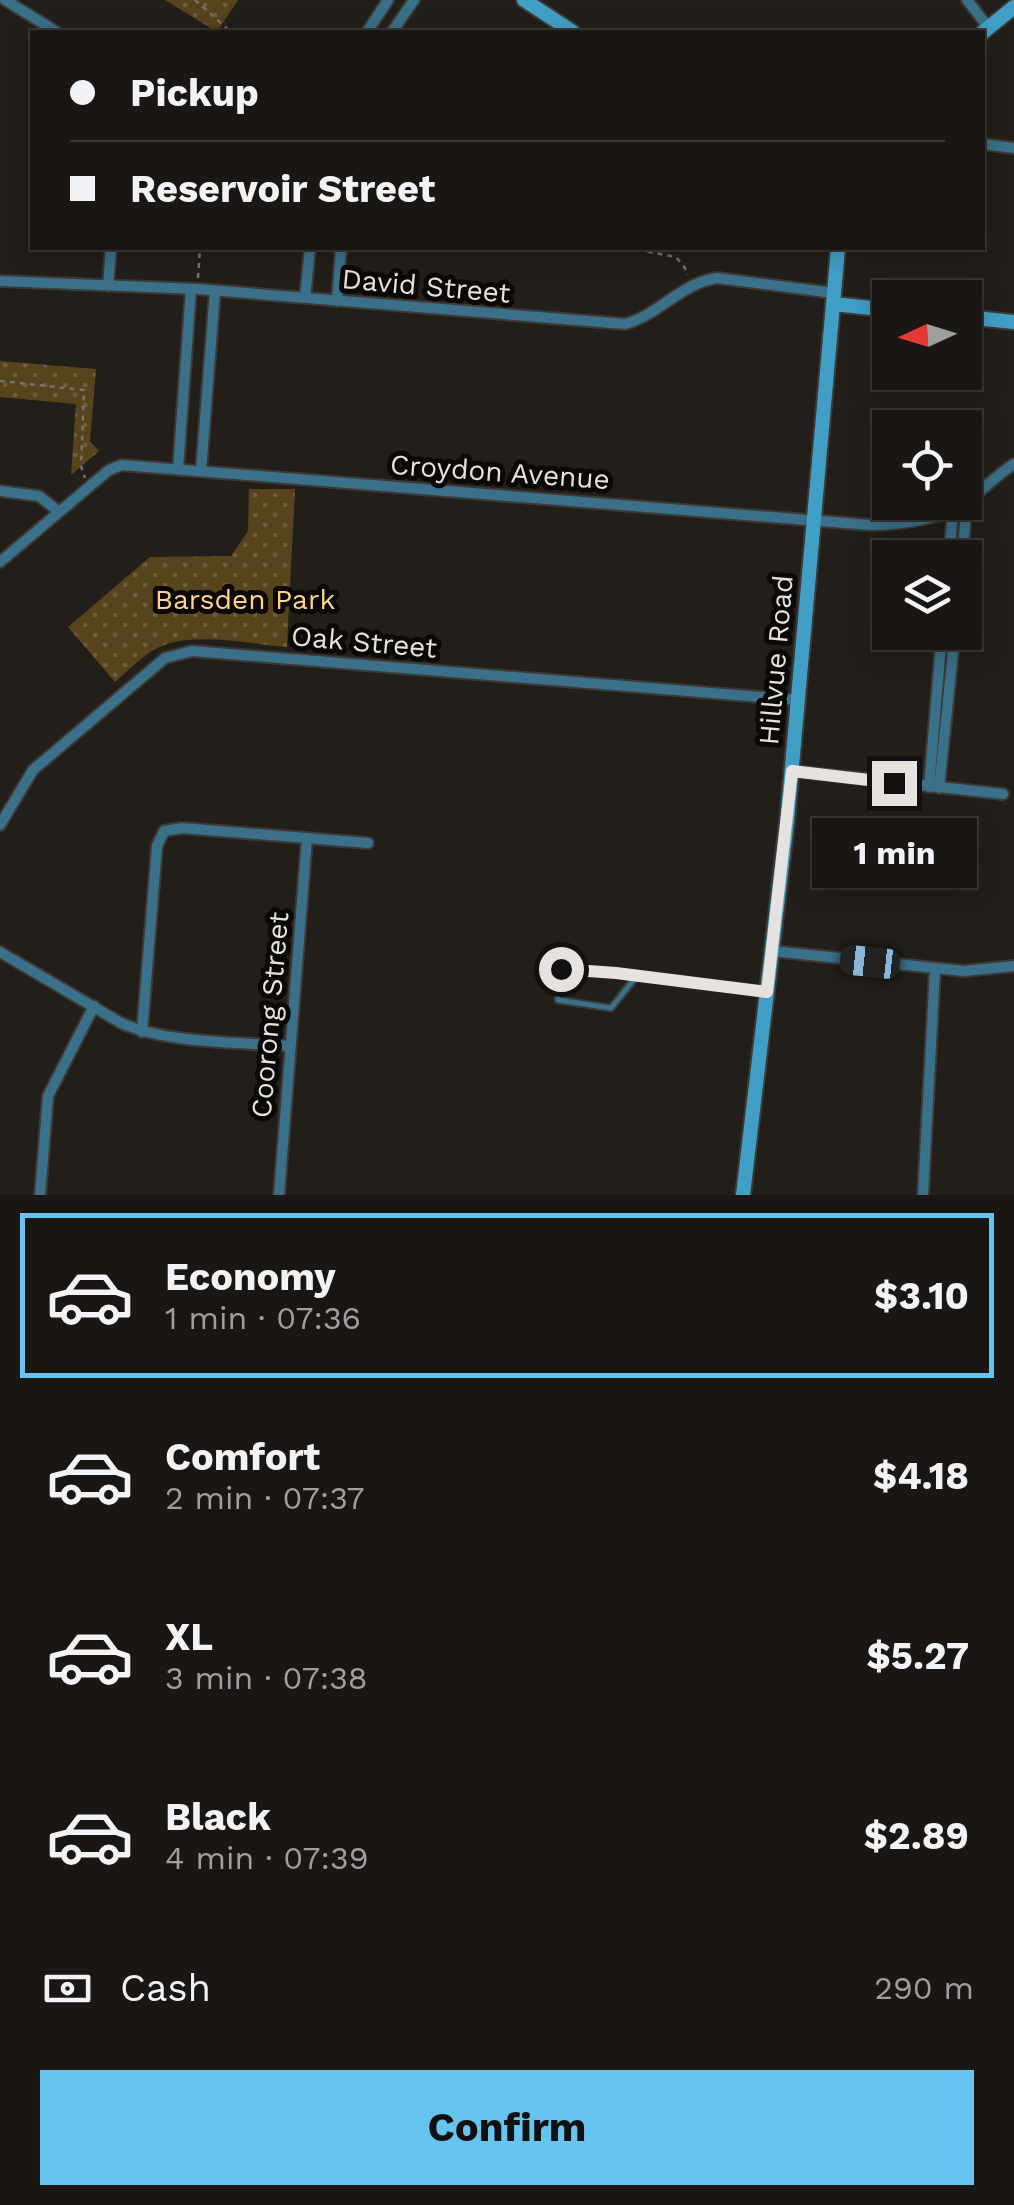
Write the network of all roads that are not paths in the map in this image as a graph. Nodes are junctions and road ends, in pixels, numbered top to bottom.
1 (5, 0) edge
2 (388, 0) edge
3 (414, 0) edge
4 (524, 0) edge
5 (967, 0) edge
6 (1014, 7) edge
7 (54, 30) edge
8 (368, 30) edge
9 (393, 30) edge
10 (571, 30) edge
11 (986, 30) edge
12 (985, 144) edge
13 (1014, 148) edge
14 (111, 250) edge
15 (310, 250) edge
16 (341, 250) edge
17 (838, 250) edge
18 (0, 281) edge
19 (108, 286) junction
20 (194, 289) junction
21 (215, 290) junction
22 (305, 298) junction
23 (834, 299) junction
24 (336, 301) junction
25 (872, 306) edge
26 (982, 319) edge
27 (1014, 322) edge
28 (1014, 464) edge
29 (178, 469) junction
30 (200, 471) junction
31 (982, 490) edge
32 (0, 491) edge
33 (58, 512) junction
34 (814, 519) junction
35 (919, 520) edge
36 (0, 562) edge
37 (941, 650) edge
38 (952, 650) edge
39 (798, 700) junction
40 (792, 771) junction
41 (934, 788) junction
42 (1004, 794) dead end
43 (0, 825) edge
44 (307, 838) junction
45 (368, 843) dead end
46 (772, 951) junction
47 (0, 952) edge
48 (1014, 966) edge
49 (935, 968) junction
50 (636, 977) junction
51 (767, 992) junction
52 (94, 1006) junction
53 (142, 1032) junction
54 (290, 1046) junction
55 (40, 1195) edge
56 (279, 1195) edge
57 (743, 1195) edge
58 (923, 1195) edge

1 - 7 street
2 - 8 street
3 - 9 street
4 - 10 street
5 - 11 street
6 - 11 street
12 - 13 street
14 - 19 street
15 - 22 street
16 - 24 street
17 - 23 street, Hillvue Road
18 - 19 street, David Street
19 - 20 street, David Street
20 - 21 street, David Street
20 - 29 street
21 - 22 street, David Street
21 - 30 street
22 - 24 street, David Street
23 - 24 street, David Street
23 - 25 street
23 - 34 street, Hillvue Road
26 - 27 street
28 - 31 street, Croydon Avenue
29 - 30 street, Croydon Avenue
29 - 33 street, Croydon Avenue
30 - 34 street, Croydon Avenue
32 - 33 street
33 - 36 street, Croydon Avenue
34 - 35 street, Croydon Avenue
34 - 39 street, Hillvue Road
37 - 41 street
38 - 41 street
39 - 40 street, Hillvue Road
39 - 43 street, Oak Street
40 - 41 street
40 - 46 street, Hillvue Road
41 - 42 street
44 - 45 street
44 - 53 street
44 - 54 street, Coorong Street
46 - 49 street
46 - 51 street, Hillvue Road
47 - 52 street
48 - 49 street
49 - 58 street
50 - 50 lane
50 - 51 lane
51 - 57 street, Hillvue Road
52 - 53 street
52 - 55 street
53 - 54 street
54 - 56 street, Coorong Street

